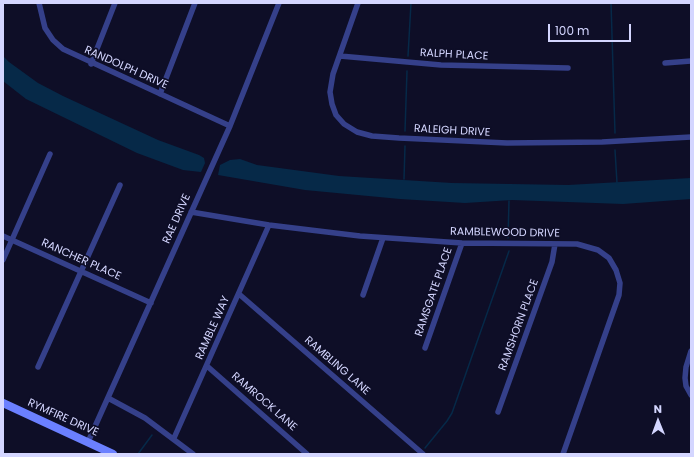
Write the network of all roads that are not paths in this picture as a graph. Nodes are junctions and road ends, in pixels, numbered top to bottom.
1 (39, 3) edge
2 (115, 3) edge
3 (195, 3) edge
4 (279, 3) edge
5 (358, 3) edge
6 (340, 56) junction
7 (691, 61) edge
8 (665, 63) dead end
9 (92, 64) junction
10 (568, 68) dead end
11 (160, 94) junction
12 (230, 126) junction
13 (691, 137) edge
14 (50, 154) dead end
15 (120, 185) dead end
16 (192, 212) junction
17 (269, 225) junction
18 (3, 236) edge
19 (383, 238) junction
20 (12, 240) junction
21 (462, 242) junction
22 (555, 244) junction
23 (3, 260) edge
24 (81, 271) junction
25 (239, 294) junction
26 (363, 295) dead end
27 (151, 303) junction
28 (425, 348) dead end
29 (691, 352) edge
30 (207, 366) junction
31 (38, 367) dead end
32 (691, 395) edge
33 (108, 398) junction
34 (3, 403) edge
35 (498, 412) dead end
36 (174, 438) junction
37 (88, 442) junction
38 (113, 454) edge
39 (193, 454) edge
40 (308, 454) edge
41 (423, 454) edge
42 (563, 454) edge

1 - 9 street, RANDOLPH DRIVE
2 - 9 street
3 - 11 street
4 - 12 street, RAE DRIVE
5 - 6 street, RALEIGH DRIVE
6 - 10 street, RALPH PLACE
6 - 13 street, RALEIGH DRIVE
7 - 8 street
9 - 11 street, RANDOLPH DRIVE
11 - 12 street, RANDOLPH DRIVE
12 - 16 street, RAE DRIVE
14 - 20 street
15 - 24 street
16 - 17 street, RAMBLEWOOD DRIVE
16 - 27 street, RAE DRIVE
17 - 19 street, RAMBLEWOOD DRIVE
17 - 25 street, RAMBLE WAY
18 - 20 street, RANCHER PLACE
19 - 21 street, RAMBLEWOOD DRIVE
19 - 26 street
20 - 23 street
20 - 24 street, RANCHER PLACE
21 - 22 street, RAMBLEWOOD DRIVE
21 - 28 street, RAMSGATE PLACE
22 - 35 street, RAMSHORN PLACE
22 - 42 street, RAMBLEWOOD DRIVE
24 - 27 street, RANCHER PLACE
24 - 31 street
25 - 30 street, RAMBLE WAY
25 - 41 street, RAMBLING LANE
27 - 33 street, RAE DRIVE
29 - 32 street
30 - 36 street, RAMBLE WAY
30 - 40 street, RAMROCK LANE
33 - 36 street
33 - 37 street, RAE DRIVE
34 - 37 street, RYMFIRE DRIVE
36 - 39 street
37 - 38 street, RYMFIRE DRIVE

